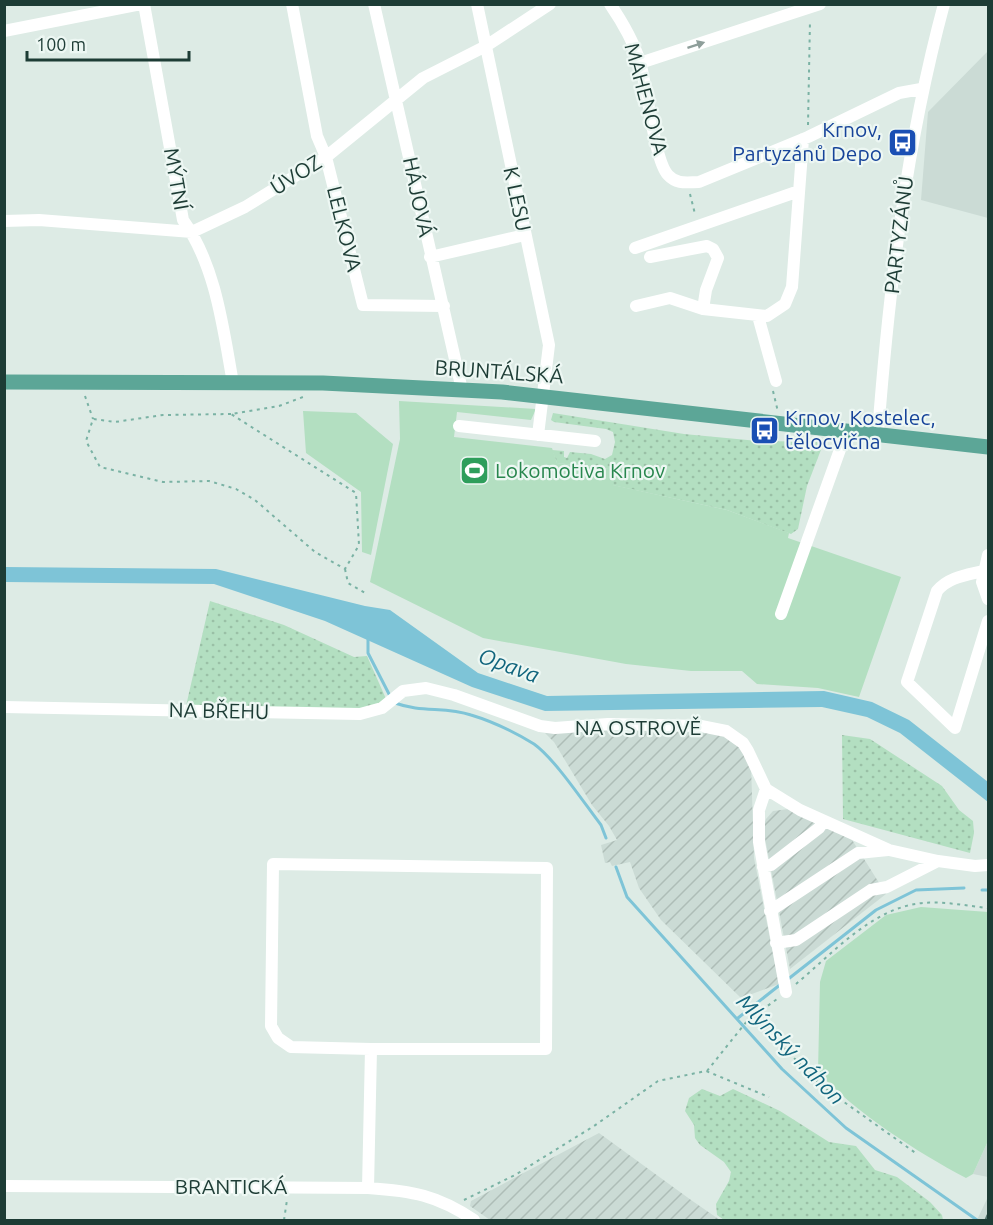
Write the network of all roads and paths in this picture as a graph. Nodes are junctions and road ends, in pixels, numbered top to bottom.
1 (143, 4) edge
2 (292, 4) edge
3 (374, 4) edge
4 (477, 4) edge
5 (550, 4) edge
6 (610, 4) edge
7 (944, 4) edge
8 (815, 6) edge
9 (4, 31) edge
10 (486, 46) junction
11 (640, 63) junction
12 (921, 89) junction
13 (396, 100) junction
14 (806, 138) junction
15 (326, 157) junction
16 (686, 182) junction
17 (799, 191) junction
18 (4, 221) edge
19 (697, 227) junction
20 (192, 232) junction
21 (525, 235) junction
22 (634, 248) dead end
23 (430, 257) junction
24 (650, 257) dead end
25 (444, 306) junction
26 (636, 306) dead end
27 (703, 309) junction
28 (758, 316) junction
29 (776, 381) dead end
30 (4, 382) edge
31 (233, 382) junction
32 (81, 383) junction
33 (462, 390) junction
34 (294, 395) dead end
35 (543, 395) junction
36 (231, 414) junction
37 (93, 419) junction
38 (459, 426) dead end
39 (847, 430) junction
40 (878, 434) junction
41 (538, 435) junction
42 (595, 441) dead end
43 (988, 447) edge
44 (988, 555) edge
45 (345, 569) junction
46 (983, 571) junction
47 (365, 593) dead end
48 (988, 599) edge
49 (782, 614) dead end
50 (988, 621) edge
51 (426, 688) joint
52 (4, 707) edge
53 (766, 789) junction
54 (824, 821) junction
55 (889, 850) junction
56 (938, 861) junction
57 (988, 865) edge
58 (763, 867) junction
59 (988, 908) edge
60 (771, 911) junction
61 (776, 943) junction
62 (784, 986) junction
63 (762, 1012) junction
64 (370, 1049) junction
65 (706, 1071) junction
66 (769, 1097) dead end
67 (916, 1154) dead end
68 (4, 1186) edge
69 (290, 1188) junction
70 (368, 1188) junction
71 (449, 1204) junction
72 (284, 1221) edge
73 (474, 1221) edge

1 - 9 street
1 - 20 street, MÝTNÍ
2 - 15 street, LELKOVA
3 - 13 street, HÁJOVÁ
4 - 10 street, K LESU
5 - 10 street, ÚVOZ
6 - 11 street, MAHENOVA
7 - 12 street, PARTYZÁNŮ
11 -> 8 street
8 - 14 path
10 - 13 street, ÚVOZ
10 - 21 street, K LESU
11 - 16 street, MAHENOVA
12 - 14 street
12 - 40 street, PARTYZÁNŮ
13 - 15 street, ÚVOZ
13 - 23 street, HÁJOVÁ
14 - 16 street
14 - 17 street
15 - 20 street, ÚVOZ
15 - 25 street, LELKOVA
16 - 19 path
17 - 19 street
17 - 28 street
18 - 20 street, ÚVOZ
19 - 22 street
20 - 31 street, MÝTNÍ
21 - 23 street
21 - 35 street, K LESU
23 - 25 street, HÁJOVÁ
24 - 27 street
25 - 33 street, HÁJOVÁ
26 - 27 street
27 - 28 street
28 - 29 street
30 - 32 main road, BRUNTÁLSKÁ
31 - 32 main road, BRUNTÁLSKÁ
31 - 33 main road, BRUNTÁLSKÁ
32 - 37 path
33 - 35 main road, BRUNTÁLSKÁ
34 - 36 path
35 - 39 main road, BRUNTÁLSKÁ
35 - 41 street, K LESU
36 - 37 path
36 - 45 path
37 - 45 path
38 - 41 street
39 - 40 main road, BRUNTÁLSKÁ
39 - 49 street
40 - 43 main road, BRUNTÁLSKÁ
41 - 42 street
44 - 46 street
45 - 47 path
46 - 48 street
46 - 50 street
51 - 52 street, NA BŘEHU
51 - 53 street, NA OSTROVĚ
53 - 54 street
53 - 58 street
54 - 55 street
54 - 58 street
55 - 56 street
55 - 60 street
56 - 57 street
56 - 61 street
58 - 60 street
59 - 62 path
60 - 61 street
61 - 62 street
62 - 63 path
63 - 65 path
63 - 67 path
64 - 64 street
64 - 70 street
65 - 66 path
65 - 71 path
68 - 69 street, BRANTICKÁ
69 - 70 street, BRANTICKÁ
69 - 72 path
70 - 71 street, BRANTICKÁ
71 - 73 street, BRANTICKÁ

